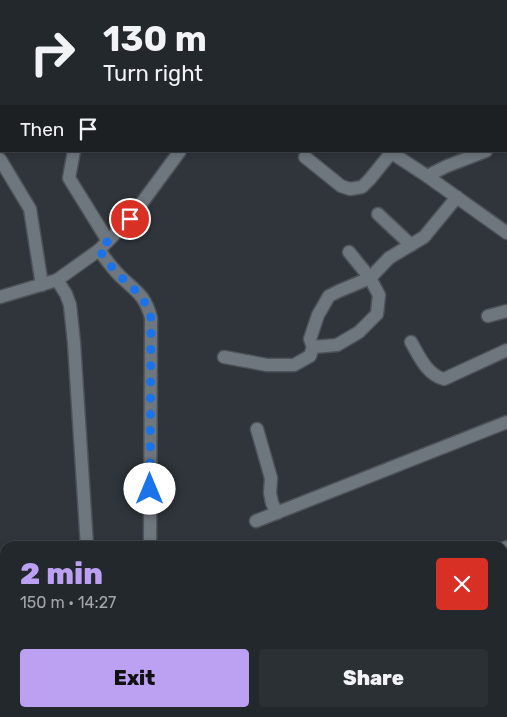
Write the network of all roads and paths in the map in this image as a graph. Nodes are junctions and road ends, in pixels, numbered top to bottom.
1 (74, 152) edge
2 (179, 152) edge
3 (390, 152) edge
4 (483, 152) edge
5 (305, 157) dead end
6 (0, 159) edge
7 (428, 176) junction
8 (457, 197) junction
9 (378, 214) dead end
10 (507, 233) edge
11 (411, 245) junction
12 (104, 246) junction
13 (348, 252) dead end
14 (370, 278) junction
15 (57, 280) junction
16 (42, 285) junction
17 (0, 298) edge
18 (507, 311) edge
19 (488, 316) dead end
20 (411, 342) dead end
21 (313, 347) junction
22 (507, 350) edge
23 (224, 357) dead end
24 (507, 422) edge
25 (257, 429) dead end
26 (277, 513) junction
27 (256, 521) dead end
28 (87, 541) edge
29 (150, 541) edge

1 - 12 street
2 - 12 street
3 - 5 street
3 - 7 street
4 - 7 street
6 - 16 street
7 - 8 street
8 - 10 street
8 - 11 street
9 - 11 street
11 - 14 street
12 - 15 street
12 - 29 street
13 - 14 street
14 - 21 street
14 - 21 street
15 - 16 street
15 - 28 street
16 - 17 street
18 - 19 street
20 - 22 street
21 - 23 street
24 - 26 street
25 - 26 street
26 - 27 street

